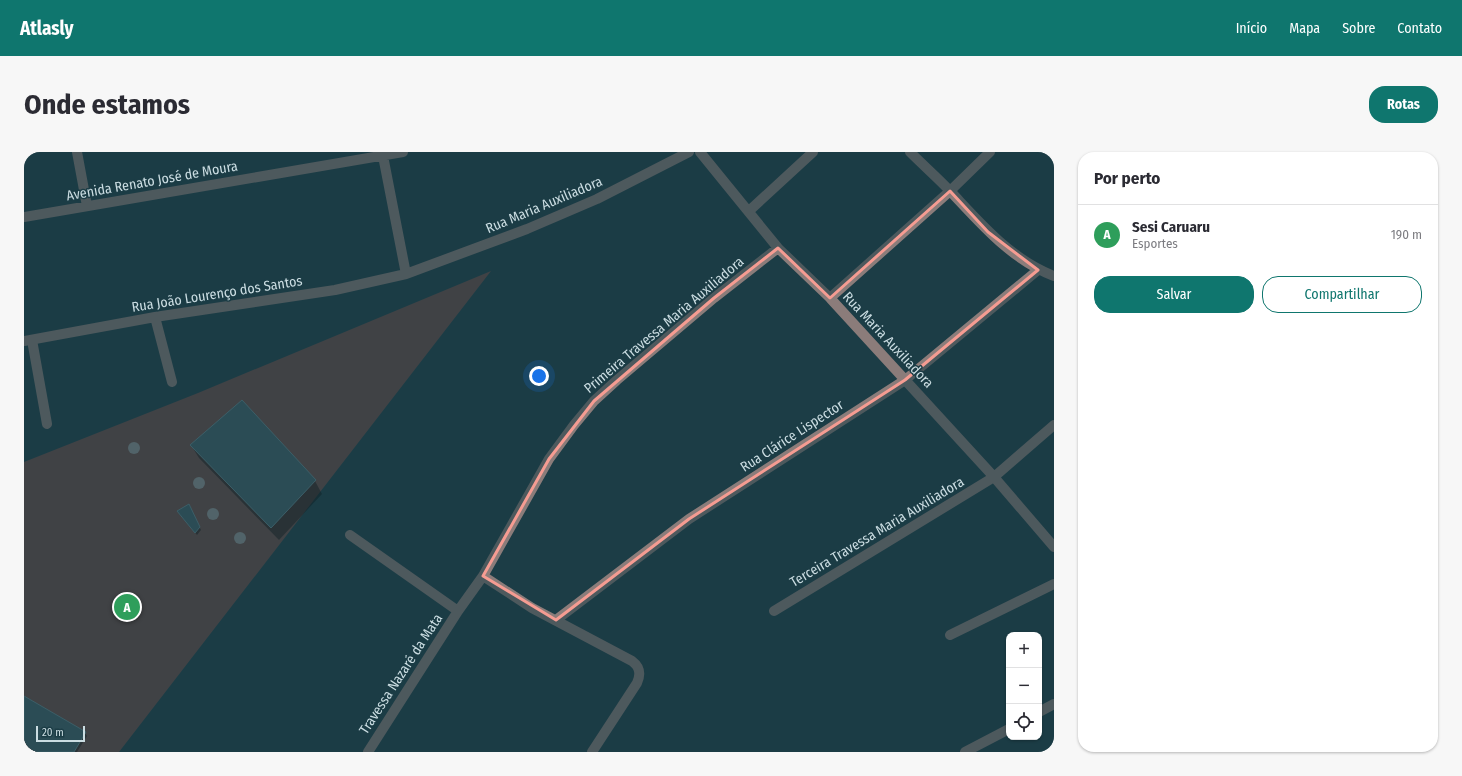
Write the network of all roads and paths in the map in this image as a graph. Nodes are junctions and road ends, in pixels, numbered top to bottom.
1 (77, 152) edge
2 (403, 152) edge
3 (689, 152) edge
4 (700, 152) edge
5 (812, 152) edge
6 (910, 152) edge
7 (990, 152) edge
8 (383, 156) junction
9 (950, 191) junction
10 (86, 206) junction
11 (748, 211) junction
12 (24, 217) edge
13 (778, 248) junction
14 (1038, 270) junction
15 (406, 274) junction
16 (1054, 276) edge
17 (830, 298) junction
18 (155, 317) junction
19 (28, 340) edge
20 (905, 380) junction
21 (172, 382) dead end
22 (47, 424) dead end
23 (1054, 425) edge
24 (994, 477) junction
25 (350, 535) dead end
26 (1054, 547) edge
27 (483, 576) junction
28 (1054, 584) edge
29 (458, 611) junction
30 (774, 612) dead end
31 (556, 620) junction
32 (950, 635) dead end
33 (1054, 704) edge
34 (1042, 710) edge
35 (1006, 731) edge
36 (368, 752) edge
37 (592, 752) edge
38 (965, 752) edge

1 - 10 street
2 - 8 street, Avenida Renato José de Moura
3 - 15 street, Rua Maria Auxiliadora
4 - 11 street, Rua Maria Auxiliadora
5 - 11 street
6 - 9 street
7 - 9 street
8 - 10 street, Avenida Renato José de Moura
8 - 15 street
9 - 14 street
9 - 17 street
10 - 12 street, Avenida Renato José de Moura
11 - 13 street, Rua Maria Auxiliadora
13 - 17 street, Rua Maria Auxiliadora
13 - 27 street, Primeira Travessa Maria Auxiliadora
14 - 16 street
14 - 20 street, Rua Clárice Lispector
15 - 18 street, Rua João Lourenço dos Santos
17 - 20 street, Rua Maria Auxiliadora
18 - 19 street, Rua João Lourenço dos Santos
18 - 21 street
19 - 22 street, Rua João Lourenço dos Santos
20 - 24 street, Rua Maria Auxiliadora
20 - 31 street, Rua Clárice Lispector
23 - 24 street, Terceira Travessa Maria Auxiliadora
24 - 26 street, Rua Maria Auxiliadora
24 - 30 street, Terceira Travessa Maria Auxiliadora
25 - 29 street
27 - 29 street, Primeira Travessa Maria Auxiliadora
27 - 31 street
28 - 32 street
29 - 36 street, Travessa Nazaré da Mata
31 - 37 street
33 - 34 street
35 - 38 street

